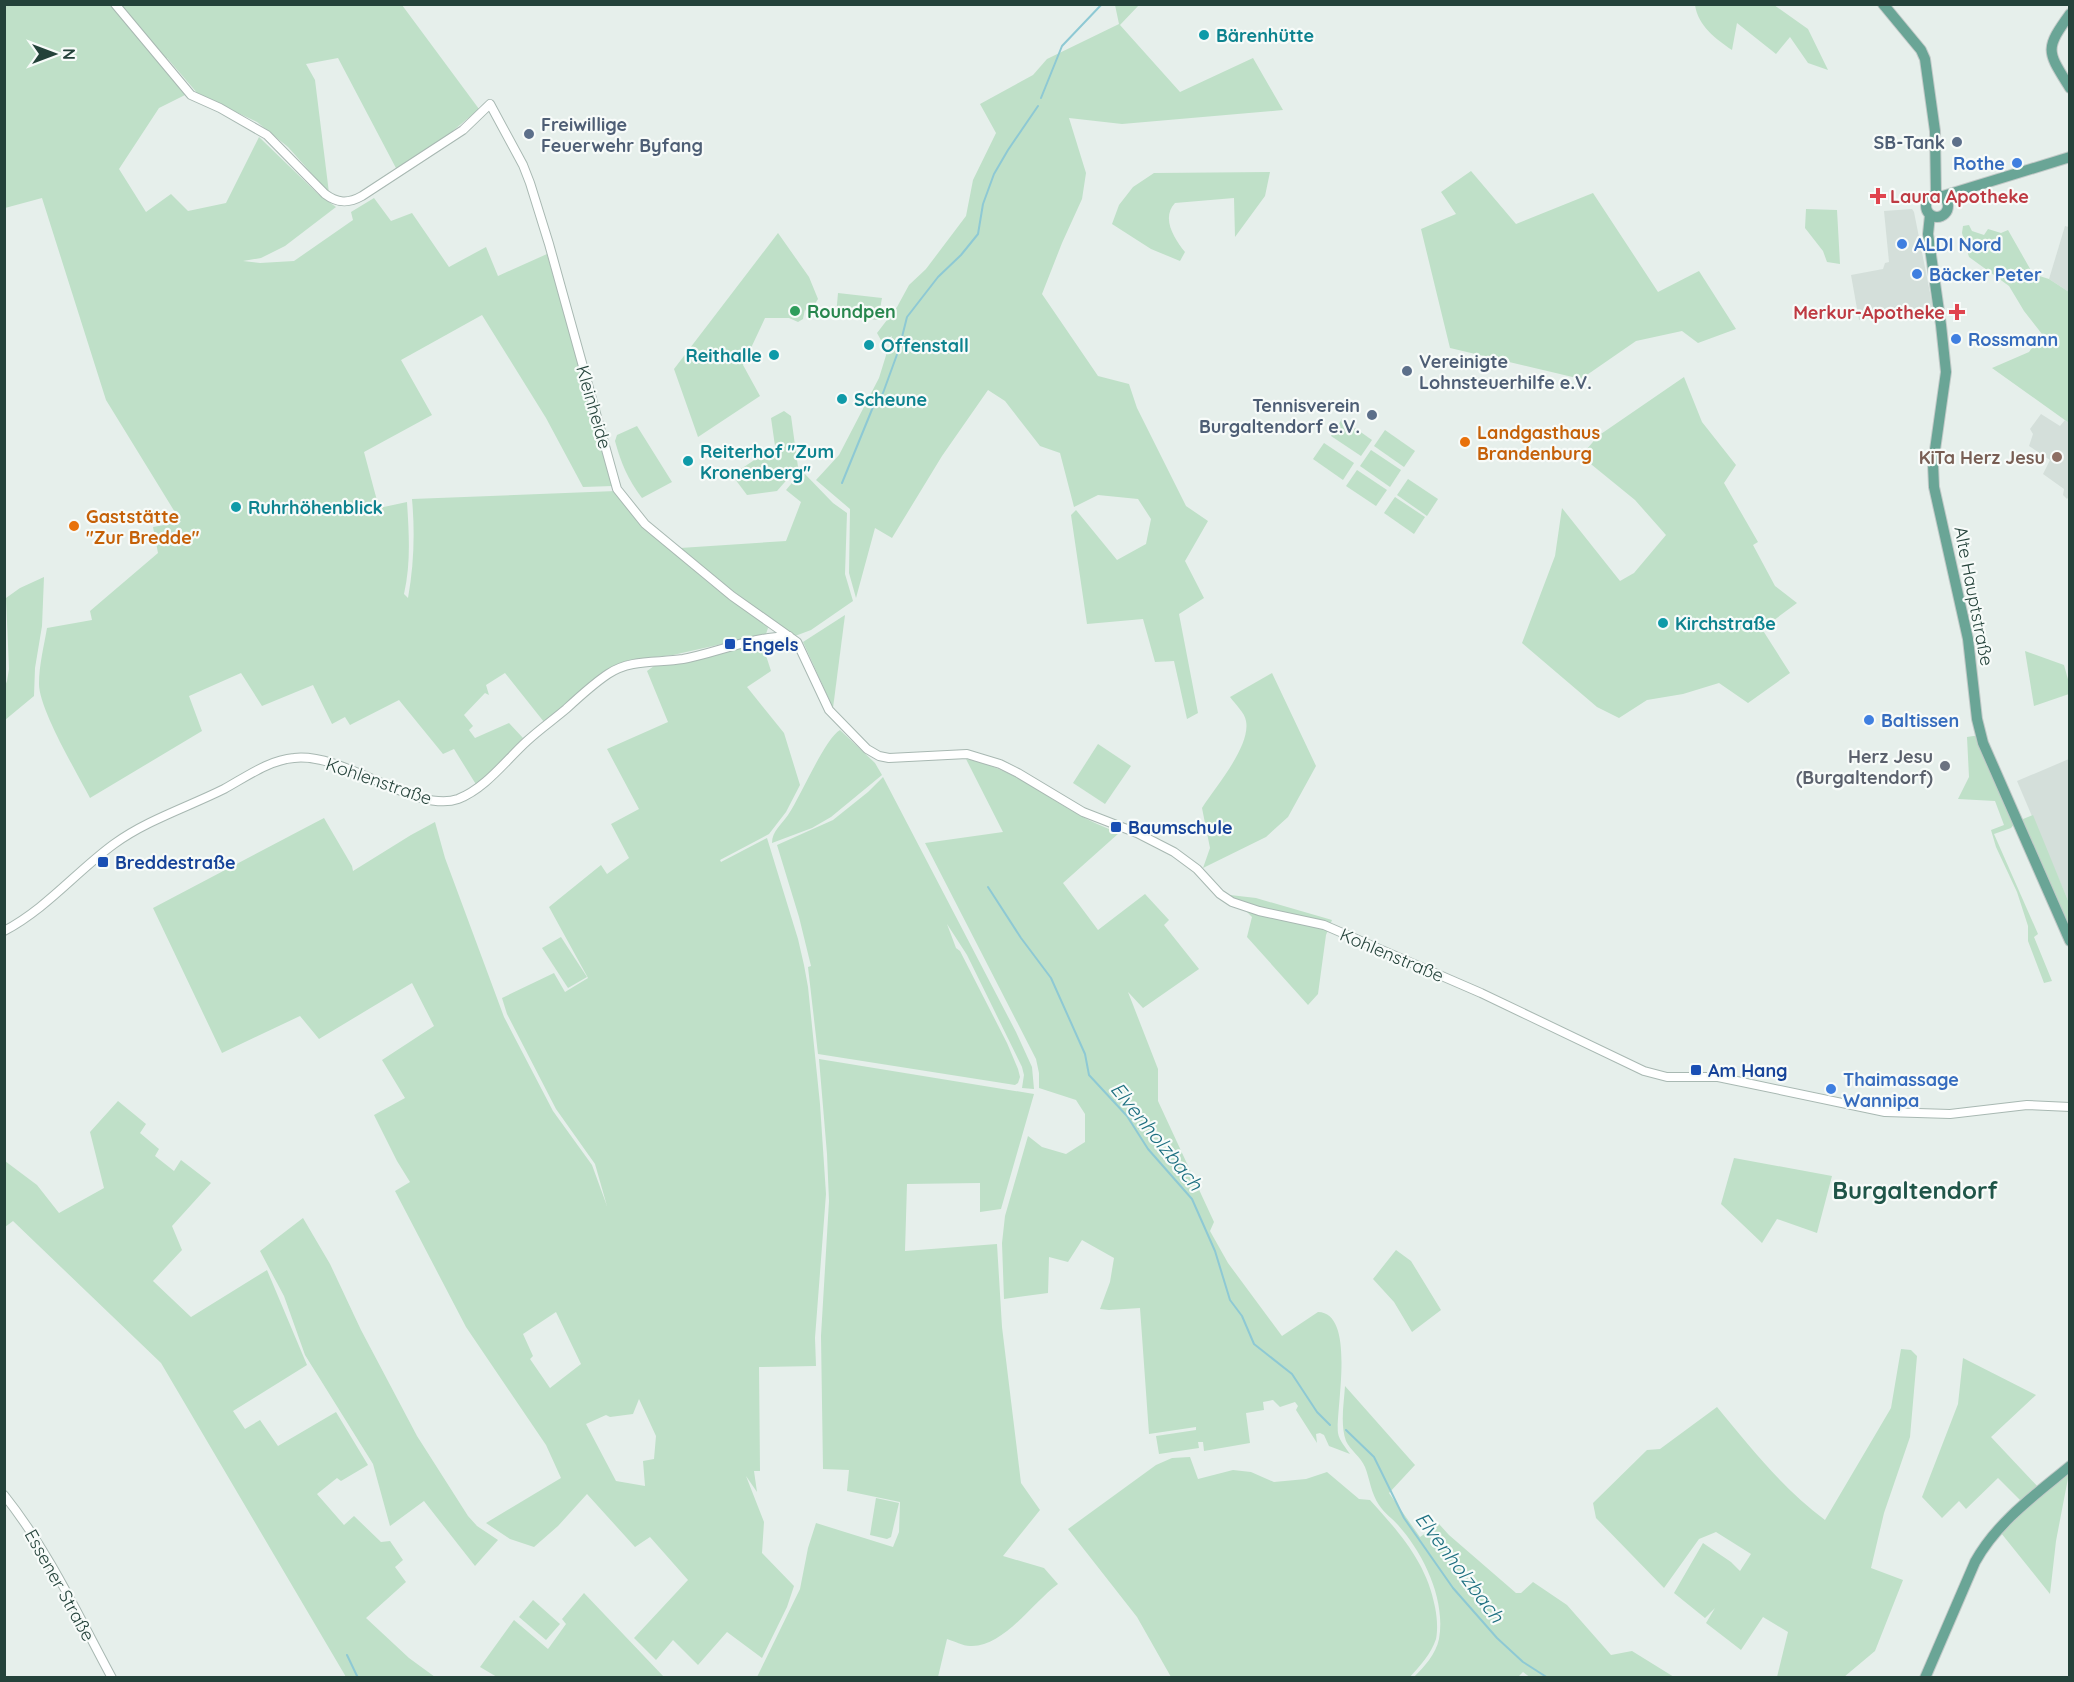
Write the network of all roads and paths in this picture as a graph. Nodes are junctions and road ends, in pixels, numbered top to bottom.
1 (115, 4) edge
2 (1883, 4) edge
3 (2070, 14) edge
4 (2070, 88) edge
5 (2070, 157) edge
6 (1943, 199) junction
7 (1934, 216) junction
8 (789, 636) junction
9 (797, 642) joint
10 (4, 932) edge
11 (2070, 940) edge
12 (2070, 1107) edge
13 (2070, 1466) edge
14 (4, 1495) edge
15 (112, 1677) edge
16 (1925, 1677) edge

1 - 8 street, Kleinheide
2 - 6 main road
3 - 4 main road
5 - 6 main road
6 - 7 main road
6 - 7 main road, Alte Hauptstraße
7 - 11 main road, Alte Hauptstraße
8 - 9 street, Kleinheide
8 - 10 street, Kohlenstraße
9 - 12 street, Kohlenstraße
13 - 16 main road
14 - 15 street, Essener Straße

